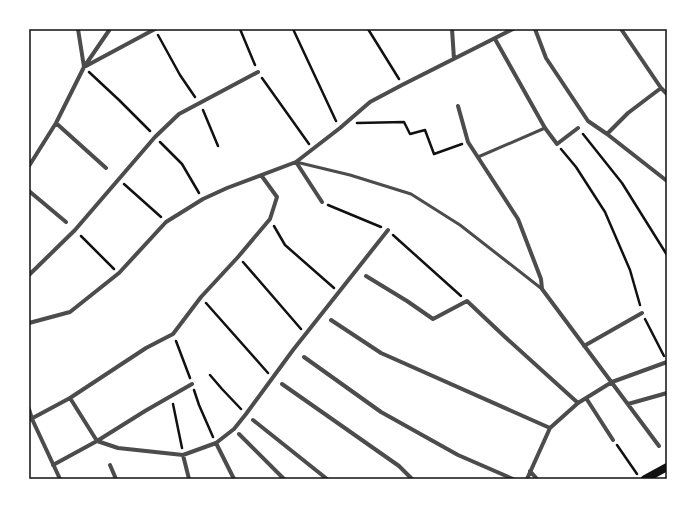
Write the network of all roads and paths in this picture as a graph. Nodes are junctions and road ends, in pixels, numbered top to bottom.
1 (78, 29) edge
2 (110, 29) edge
3 (155, 29) edge
4 (240, 29) edge
5 (293, 29) edge
6 (368, 29) edge
7 (452, 29) edge
8 (513, 29) edge
9 (534, 29) edge
10 (621, 29) edge
11 (495, 39) junction
12 (454, 59) junction
13 (84, 67) junction
14 (258, 72) junction
15 (402, 84) junction
16 (661, 88) junction
17 (667, 94) edge
18 (200, 104) junction
19 (458, 106) dead end
20 (56, 123) junction
21 (345, 124) junction
22 (340, 128) junction
23 (545, 128) junction
24 (578, 128) joint
25 (607, 134) junction
26 (155, 137) junction
27 (468, 142) junction
28 (556, 144) junction
29 (218, 146) dead end
30 (313, 149) junction
31 (478, 157) junction
32 (296, 162) junction
33 (29, 166) edge
34 (106, 168) dead end
35 (261, 175) junction
36 (119, 180) junction
37 (667, 181) edge
38 (29, 191) edge
39 (203, 199) junction
40 (322, 202) joint
41 (270, 219) junction
42 (66, 222) dead end
43 (166, 222) junction
44 (75, 230) junction
45 (388, 230) junction
46 (667, 255) edge
47 (238, 257) junction
48 (119, 273) junction
49 (29, 275) edge
50 (366, 276) dead end
51 (542, 289) junction
52 (338, 292) junction
53 (201, 297) junction
54 (467, 302) junction
55 (642, 313) junction
56 (331, 320) dead end
57 (29, 323) edge
58 (306, 334) junction
59 (584, 346) junction
60 (304, 358) dead end
61 (667, 362) edge
62 (210, 375) dead end
63 (272, 377) junction
64 (612, 382) junction
65 (192, 384) dead end
66 (282, 384) dead end
67 (667, 393) edge
68 (171, 396) junction
69 (70, 398) junction
70 (586, 398) junction
71 (578, 403) junction
72 (628, 404) junction
73 (29, 409) edge
74 (246, 414) junction
75 (30, 419) edge
76 (253, 420) dead end
77 (550, 428) junction
78 (239, 434) dead end
79 (613, 440) joint
80 (97, 442) junction
81 (216, 443) junction
82 (659, 446) dead end
83 (183, 455) junction
84 (53, 465) junction
85 (110, 465) dead end
86 (667, 467) edge
87 (530, 471) junction
88 (60, 479) edge
89 (116, 479) edge
90 (189, 479) edge
91 (234, 479) edge
92 (284, 479) edge
93 (327, 479) edge
94 (412, 479) edge
95 (513, 479) edge
96 (527, 479) edge
97 (537, 479) edge
98 (641, 479) edge
99 (645, 479) edge

1 - 13 street
2 - 13 street
3 - 13 street
3 - 18 path
4 - 14 path
5 - 22 path
6 - 15 path
7 - 12 street
8 - 11 street
9 - 25 street
10 - 16 street
11 - 12 street
11 - 23 street
12 - 15 street
13 - 20 street
13 - 26 path
14 - 18 street
14 - 30 path
15 - 21 street
16 - 17 street
16 - 25 street
18 - 26 street
18 - 29 path
19 - 27 street
20 - 33 street
20 - 34 street
21 - 22 street
21 - 27 path
22 - 30 street
23 - 28 street
23 - 31 lane
24 - 28 street
24 - 46 path
25 - 37 street
26 - 36 street
26 - 39 path
27 - 31 street
28 - 55 path
30 - 32 street
31 - 51 street
32 - 35 street
32 - 40 street
32 - 51 lane
35 - 39 street
35 - 41 street
36 - 43 path
36 - 44 street
38 - 42 street
39 - 43 street
40 - 45 path
41 - 47 street
41 - 52 path
43 - 48 street
44 - 48 path
44 - 49 street
45 - 52 street
45 - 54 path
47 - 53 street
47 - 58 path
48 - 57 street
50 - 54 street
51 - 59 street
52 - 58 street
53 - 63 path
53 - 69 street
54 - 71 street
55 - 59 street
55 - 61 path
56 - 77 street
58 - 63 street
59 - 64 street
60 - 95 street
61 - 64 street
62 - 74 path
63 - 74 street
64 - 70 street
64 - 72 street
65 - 68 street
66 - 94 street
67 - 72 street
68 - 80 street
68 - 83 path
69 - 75 street
69 - 80 street
70 - 71 street
70 - 79 street
71 - 77 street
72 - 82 street
73 - 75 street
74 - 81 street
75 - 84 street
76 - 93 street
77 - 87 street
78 - 92 street
79 - 98 path
80 - 83 street
80 - 84 street
81 - 83 street
81 - 91 street
83 - 90 street
84 - 88 street
85 - 89 street
86 - 99 main road
87 - 96 street
87 - 97 street

